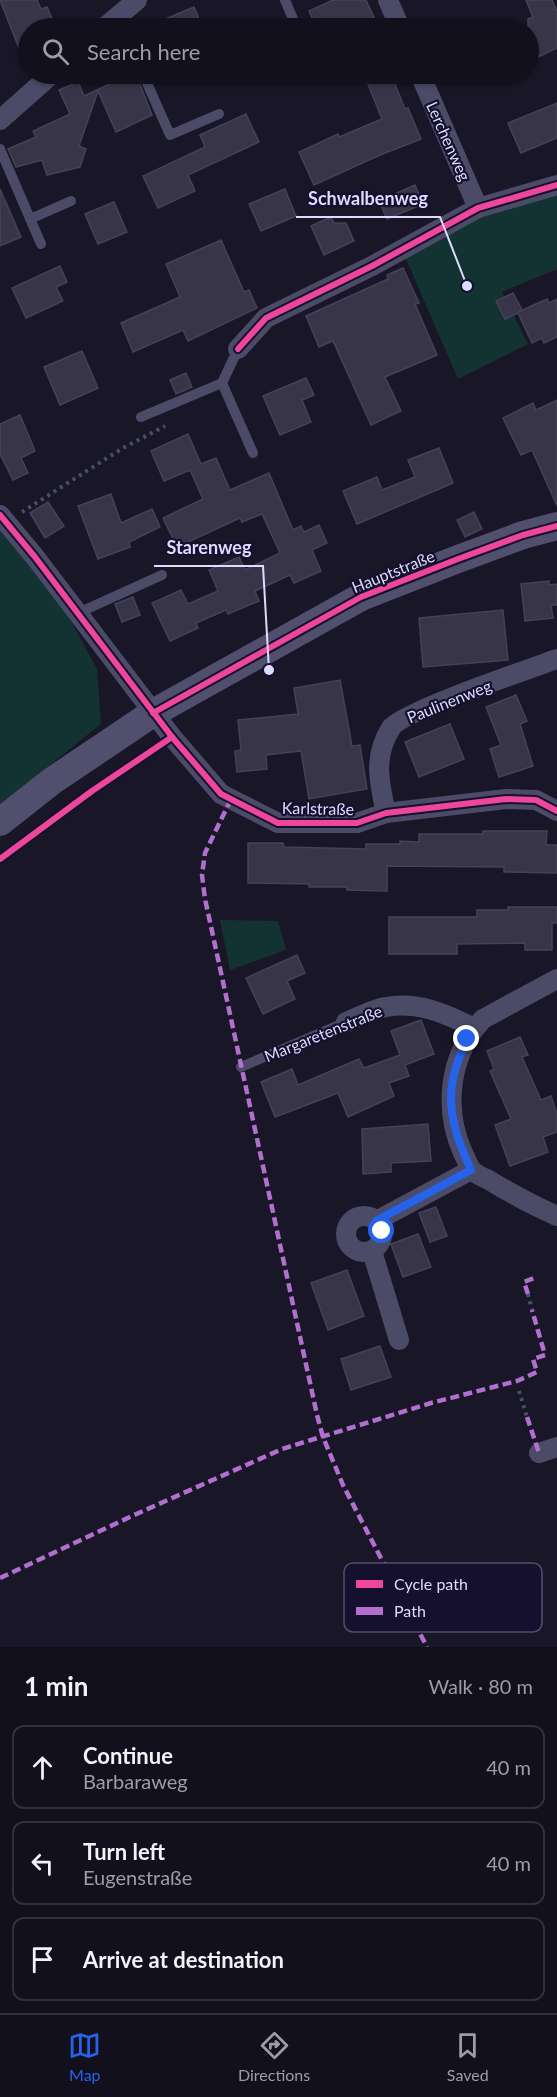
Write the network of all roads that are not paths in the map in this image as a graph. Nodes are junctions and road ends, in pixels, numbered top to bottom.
1 (137, 0) edge
2 (285, 0) edge
3 (388, 0) edge
4 (120, 18) edge
5 (293, 18) edge
6 (396, 18) edge
7 (41, 84) edge
8 (147, 84) edge
9 (424, 84) edge
10 (219, 114) dead end
11 (0, 120) edge
12 (0, 149) edge
13 (557, 185) edge
14 (71, 201) dead end
15 (478, 208) junction
16 (30, 219) junction
17 (41, 244) dead end
18 (238, 349) joint
19 (222, 383) junction
20 (141, 417) dead end
21 (253, 453) dead end
22 (3, 519) edge
23 (557, 526) edge
24 (162, 575) dead end
25 (78, 613) junction
26 (557, 659) edge
27 (153, 713) junction
28 (557, 811) edge
29 (386, 813) junction
30 (0, 822) edge
31 (557, 979) edge
32 (346, 1022) joint
33 (474, 1028) junction
34 (241, 1067) dead end
35 (471, 1170) junction
36 (557, 1216) edge
37 (376, 1221) junction
38 (372, 1251) junction
39 (399, 1340) dead end

1 - 4 street
2 - 5 lane
3 - 6 street
7 - 11 street
8 - 10 lane
9 - 15 street, Lerchenweg
12 - 16 lane
13 - 15 street
14 - 16 lane
15 - 18 street
16 - 17 lane
18 - 19 lane
19 - 20 lane
19 - 21 lane
22 - 25 street, Karlstraße
23 - 27 street, Hauptstraße
24 - 25 lane
25 - 27 street, Karlstraße
26 - 29 street, Paulinenweg
27 - 29 street, Karlstraße
27 - 30 street, Hauptstraße
28 - 29 street, Karlstraße
31 - 33 street
32 - 33 street, Margaretenstraße
32 - 34 lane, Margaretenstraße
33 - 35 street
35 - 36 street
35 - 37 street
37 - 38 street
37 - 38 street
38 - 39 street

